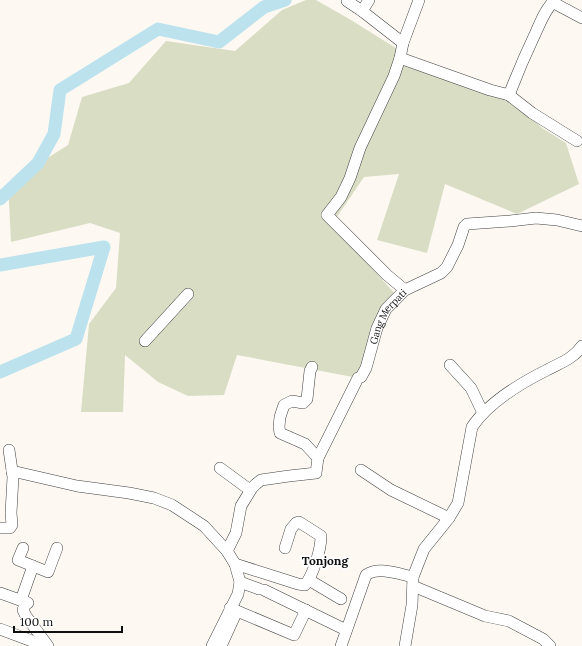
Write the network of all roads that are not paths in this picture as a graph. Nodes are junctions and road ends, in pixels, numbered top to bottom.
1 (369, 0) edge
2 (419, 0) edge
3 (554, 1) edge
4 (347, 2) dead end
5 (362, 11) junction
6 (582, 18) edge
7 (402, 43) junction
8 (400, 58) junction
9 (509, 96) junction
10 (580, 140) edge
11 (582, 226) edge
12 (405, 290) junction
13 (188, 294) dead end
14 (144, 341) dead end
15 (582, 346) edge
16 (450, 365) dead end
17 (312, 367) dead end
18 (483, 413) junction
19 (10, 450) dead end
20 (318, 458) junction
21 (220, 468) dead end
22 (361, 470) dead end
23 (12, 471) junction
24 (250, 490) junction
25 (449, 518) junction
26 (0, 528) edge
27 (23, 548) dead end
28 (57, 548) dead end
29 (285, 548) dead end
30 (228, 551) junction
31 (235, 564) junction
32 (33, 566) junction
33 (309, 580) junction
34 (240, 582) junction
35 (413, 582) junction
36 (0, 593) edge
37 (341, 599) dead end
38 (26, 602) junction
39 (234, 609) junction
40 (306, 610) junction
41 (342, 628) dead end
42 (0, 629) edge
43 (45, 646) edge
44 (48, 646) edge
45 (212, 646) edge
46 (221, 646) edge
47 (342, 646) edge
48 (406, 646) edge
49 (550, 646) edge

1 - 5 street
2 - 7 street
3 - 6 street
3 - 9 street
4 - 5 street
5 - 7 street
7 - 8 street
8 - 9 street
8 - 12 street, Gang Merpati
9 - 10 street
11 - 12 street
12 - 20 street, Gang Merpati
13 - 14 street
15 - 18 street
16 - 18 street
17 - 20 street
18 - 25 street
19 - 23 street
20 - 24 street, Gang Merpati
21 - 24 street
22 - 25 street
23 - 26 street
23 - 30 street
24 - 30 street
25 - 35 street
27 - 32 street
28 - 32 street
29 - 33 street
30 - 31 street
31 - 33 street
31 - 34 street
32 - 38 street
33 - 37 street
34 - 39 street
34 - 40 street
35 - 47 street
35 - 48 street
35 - 49 street
36 - 38 street
38 - 44 street
39 - 40 street
39 - 45 street
39 - 46 street
40 - 41 street
42 - 43 street

